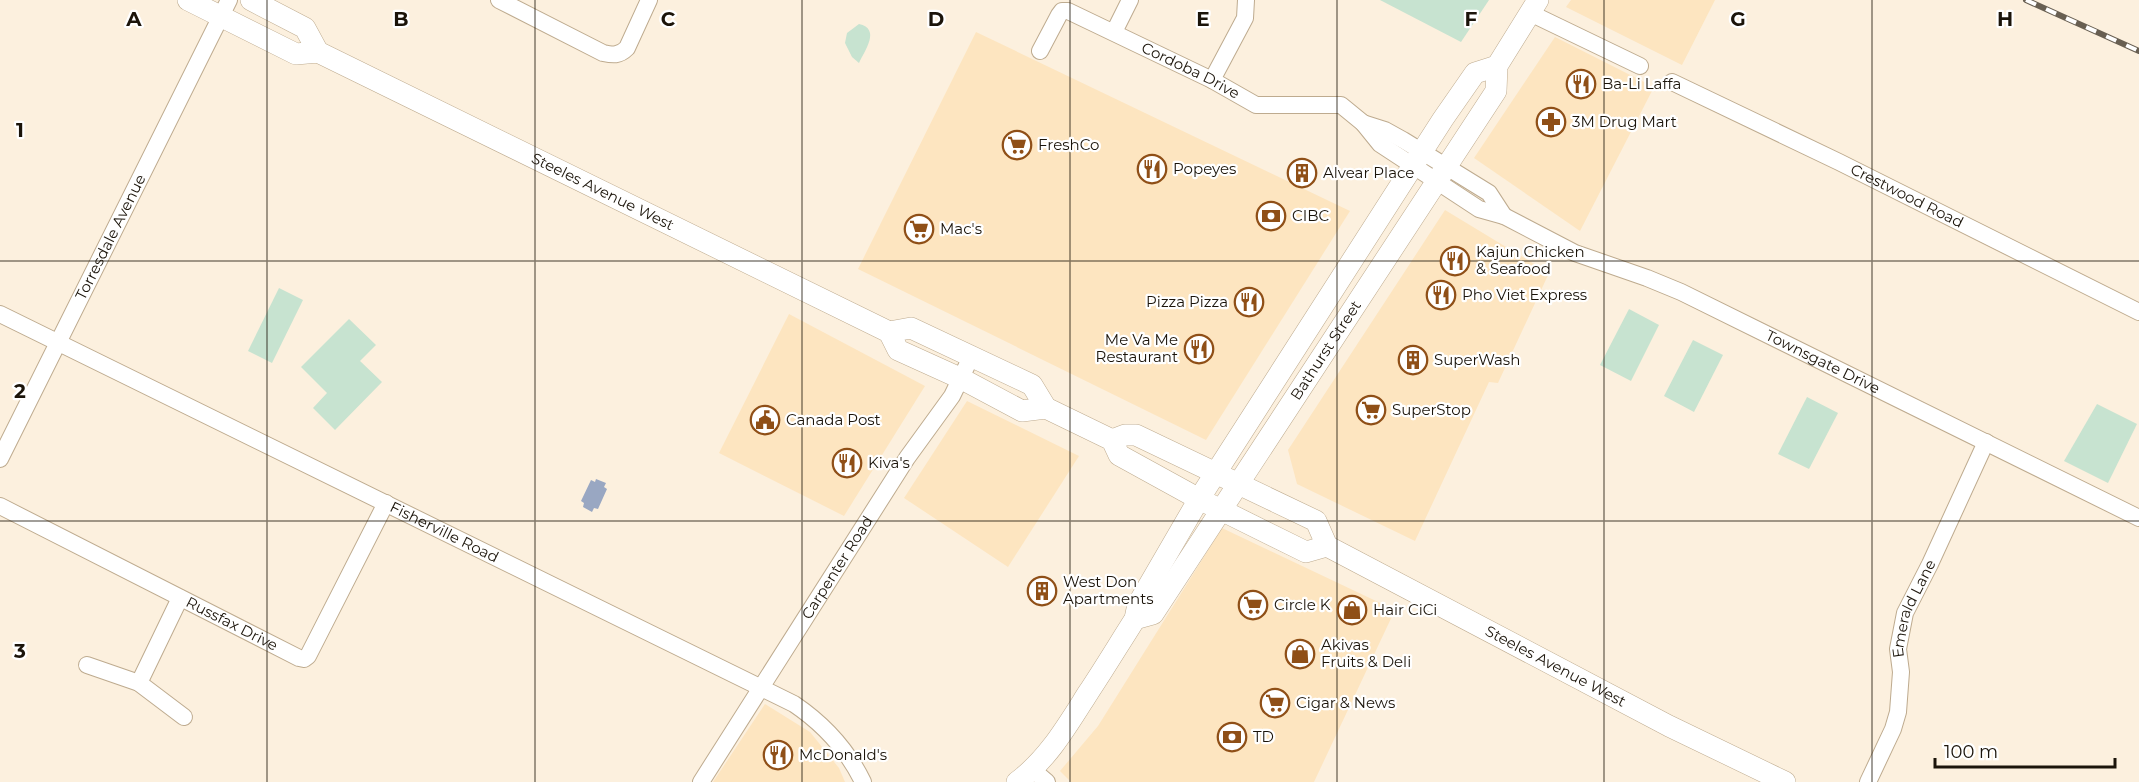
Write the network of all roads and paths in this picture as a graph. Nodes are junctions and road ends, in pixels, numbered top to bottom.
1 (188, 0) edge
2 (251, 0) edge
3 (499, 0) edge
4 (649, 0) edge
5 (1130, 0) edge
6 (1246, 0) edge
7 (1534, 6) edge
8 (225, 8) edge
9 (1114, 32) junction
10 (1040, 51) dead end
11 (318, 52) junction
12 (1497, 66) junction
13 (1640, 66) dead end
14 (1212, 80) junction
15 (1672, 82) dead end
16 (1417, 159) junction
17 (1443, 175) junction
18 (2139, 312) edge
19 (0, 314) edge
20 (889, 332) junction
21 (58, 342) junction
22 (972, 355) junction
23 (962, 379) junction
24 (1046, 408) junction
25 (1112, 440) junction
26 (1986, 442) junction
27 (0, 459) edge
28 (1216, 474) junction
29 (1238, 485) junction
30 (1199, 499) junction
31 (386, 503) junction
32 (0, 506) edge
33 (1221, 511) junction
34 (2139, 518) edge
35 (1328, 546) junction
36 (180, 598) junction
37 (1135, 619) junction
38 (87, 665) dead end
39 (139, 683) junction
40 (760, 689) junction
41 (184, 717) dead end
42 (1032, 778) edge
43 (701, 782) edge
44 (863, 782) edge
45 (1785, 782) edge
46 (1868, 782) edge

1 - 8 main road, Steeles Avenue West
2 - 11 main road
3 - 4 street
5 - 9 street
6 - 14 street
7 - 12 main road, Bathurst Street
7 - 13 street
8 - 11 main road, Steeles Avenue West
8 - 21 street, Torresdale Avenue
9 - 10 street, Cordoba Drive
9 - 14 street, Cordoba Drive
11 - 20 main road, Steeles Avenue West
12 - 16 main road, Bathurst Street
12 - 17 main road, Bathurst Street
14 - 16 street, Cordoba Drive
15 - 18 street, Crestwood Road
16 - 17 street, Townsgate Drive
16 - 28 main road, Bathurst Street
17 - 26 street, Townsgate Drive
17 - 29 main road, Bathurst Street
19 - 21 street, Fisherville Road
20 - 22 main road, Steeles Avenue West
20 - 23 main road, Steeles Avenue West
21 - 27 street, Torresdale Avenue
21 - 31 street, Fisherville Road
22 - 23 street, Carpenter Road
22 - 24 main road, Steeles Avenue West
23 - 24 main road, Steeles Avenue West
23 - 40 street, Carpenter Road
24 - 25 main road, Steeles Avenue West
25 - 28 main road
25 - 30 main road, Steeles Avenue West
26 - 34 street, Townsgate Drive
26 - 46 street, Emerald Lane
28 - 29 main road
28 - 30 main road, Bathurst Street
29 - 33 main road, Bathurst Street
29 - 35 main road
30 - 33 main road, Steeles Avenue West
30 - 37 main road, Bathurst Street
31 - 36 street, Russfax Drive
31 - 40 street, Fisherville Road
32 - 36 street, Russfax Drive
33 - 35 main road, Steeles Avenue West
33 - 37 main road, Bathurst Street
35 - 45 main road, Steeles Avenue West
36 - 39 street
37 - 42 main road, Bathurst Street
38 - 39 street
39 - 41 street
40 - 43 street, Carpenter Road
40 - 44 street, Fisherville Road

